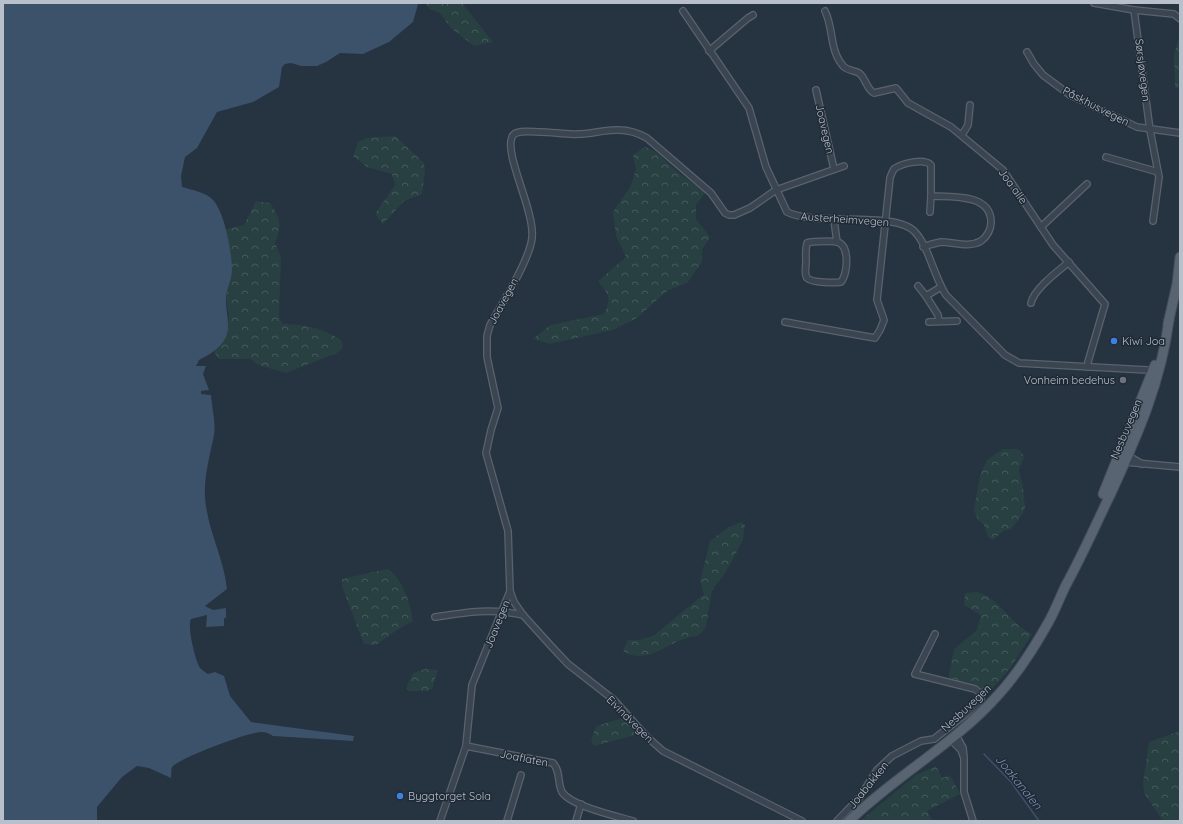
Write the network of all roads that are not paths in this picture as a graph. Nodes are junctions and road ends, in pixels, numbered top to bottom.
1 (1094, 3) edge
2 (1134, 10) junction
3 (683, 11) dead end
4 (825, 11) dead end
5 (754, 15) dead end
6 (1180, 19) edge
7 (709, 51) junction
8 (1028, 52) dead end
9 (816, 90) dead end
10 (970, 105) dead end
11 (1150, 130) junction
12 (1180, 133) edge
13 (962, 135) junction
14 (1106, 157) dead end
15 (844, 166) dead end
16 (834, 169) junction
17 (1158, 172) junction
18 (1087, 184) dead end
19 (776, 190) junction
20 (931, 196) junction
21 (930, 212) dead end
22 (834, 220) junction
23 (1153, 221) dead end
24 (884, 222) junction
25 (1041, 226) junction
26 (837, 242) junction
27 (923, 247) junction
28 (1180, 257) edge
29 (1069, 262) junction
30 (918, 286) dead end
31 (941, 288) junction
32 (926, 296) junction
33 (1031, 303) dead end
34 (939, 321) junction
35 (957, 321) dead end
36 (786, 322) dead end
37 (929, 322) dead end
38 (1088, 367) junction
39 (1154, 376) junction
40 (1125, 457) junction
41 (1180, 467) edge
42 (510, 591) junction
43 (502, 610) junction
44 (523, 615) junction
45 (435, 617) dead end
46 (935, 634) dead end
47 (954, 738) junction
48 (466, 746) junction
49 (521, 775) dead end
50 (581, 804) junction
51 (440, 821) edge
52 (507, 821) edge
53 (576, 821) edge
54 (631, 821) edge
55 (802, 821) edge
56 (837, 821) edge
57 (849, 821) edge
58 (973, 821) edge

1 - 2 street
2 - 6 street
2 - 11 street, Sørsjøvegen
3 - 7 street, Austerheimvegen
4 - 13 street, Joa alle
5 - 7 street
7 - 19 street, Austerheimvegen
8 - 11 street, Påskhusvegen
9 - 16 street, Joavegen
10 - 13 street
11 - 12 street, Påskhusvegen
11 - 17 street, Sørsjøvegen
13 - 25 street, Joa alle
14 - 17 street
15 - 16 street, Joavegen
16 - 19 street, Joavegen
17 - 23 street, Sørsjøvegen
18 - 25 street
19 - 22 street, Austerheimvegen
19 - 42 street, Joavegen
20 - 21 street
20 - 24 street
20 - 27 street
22 - 24 street, Austerheimvegen
22 - 26 street
24 - 27 street, Austerheimvegen
24 - 36 street
25 - 29 street, Joa alle
26 - 26 street
27 - 31 street, Austerheimvegen
28 - 39 main road, Nesbuvegen
29 - 33 street
29 - 38 street, Joa alle
30 - 32 street
31 - 32 street
31 - 38 street, Austerheimvegen
32 - 34 street
34 - 35 street
34 - 37 street
38 - 39 street, Austerheimvegen
39 - 40 main road, Nesbuvegen
40 - 41 street
40 - 47 main road, Nesbuvegen
42 - 43 street, Joavegen
42 - 44 street, Eivindvegen
43 - 44 street
43 - 45 street
43 - 48 street, Joavegen
44 - 55 street, Eivindvegen
46 - 56 street, Joabakken
47 - 57 main road, Nesbuvegen
47 - 58 street
48 - 50 street, Joaflaten
48 - 51 street, Joavegen
49 - 52 street
50 - 53 street
50 - 54 street, Joaflaten

